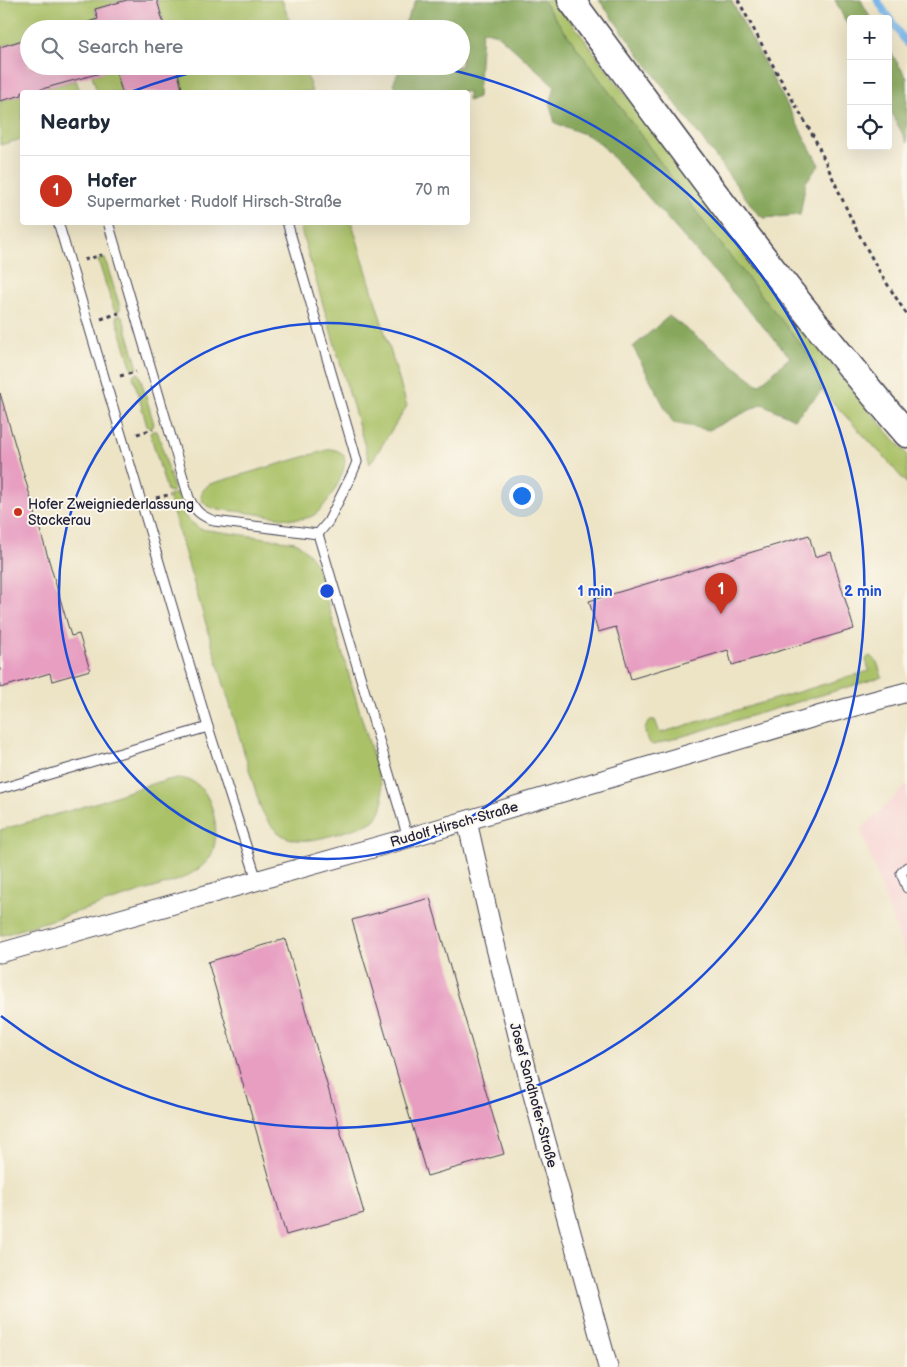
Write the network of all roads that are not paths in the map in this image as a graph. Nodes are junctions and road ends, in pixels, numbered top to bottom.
1 (571, 0) edge
2 (59, 225) edge
3 (109, 225) edge
4 (288, 225) edge
5 (907, 434) edge
6 (318, 534) junction
7 (907, 692) edge
8 (208, 727) junction
9 (0, 789) edge
10 (466, 821) junction
11 (408, 838) junction
12 (907, 868) edge
13 (257, 880) junction
14 (907, 888) edge
15 (0, 952) edge
16 (608, 1367) edge

1 - 5 main road
2 - 8 lane
3 - 6 lane
4 - 6 lane
6 - 11 lane
7 - 10 street, Rudolf Hirsch-Straße
8 - 9 lane
8 - 13 lane
10 - 11 street, Rudolf Hirsch-Straße
10 - 16 street, Josef Sandhofer-Straße
11 - 13 street, Rudolf Hirsch-Straße
12 - 14 lane
13 - 15 street, Rudolf Hirsch-Straße

